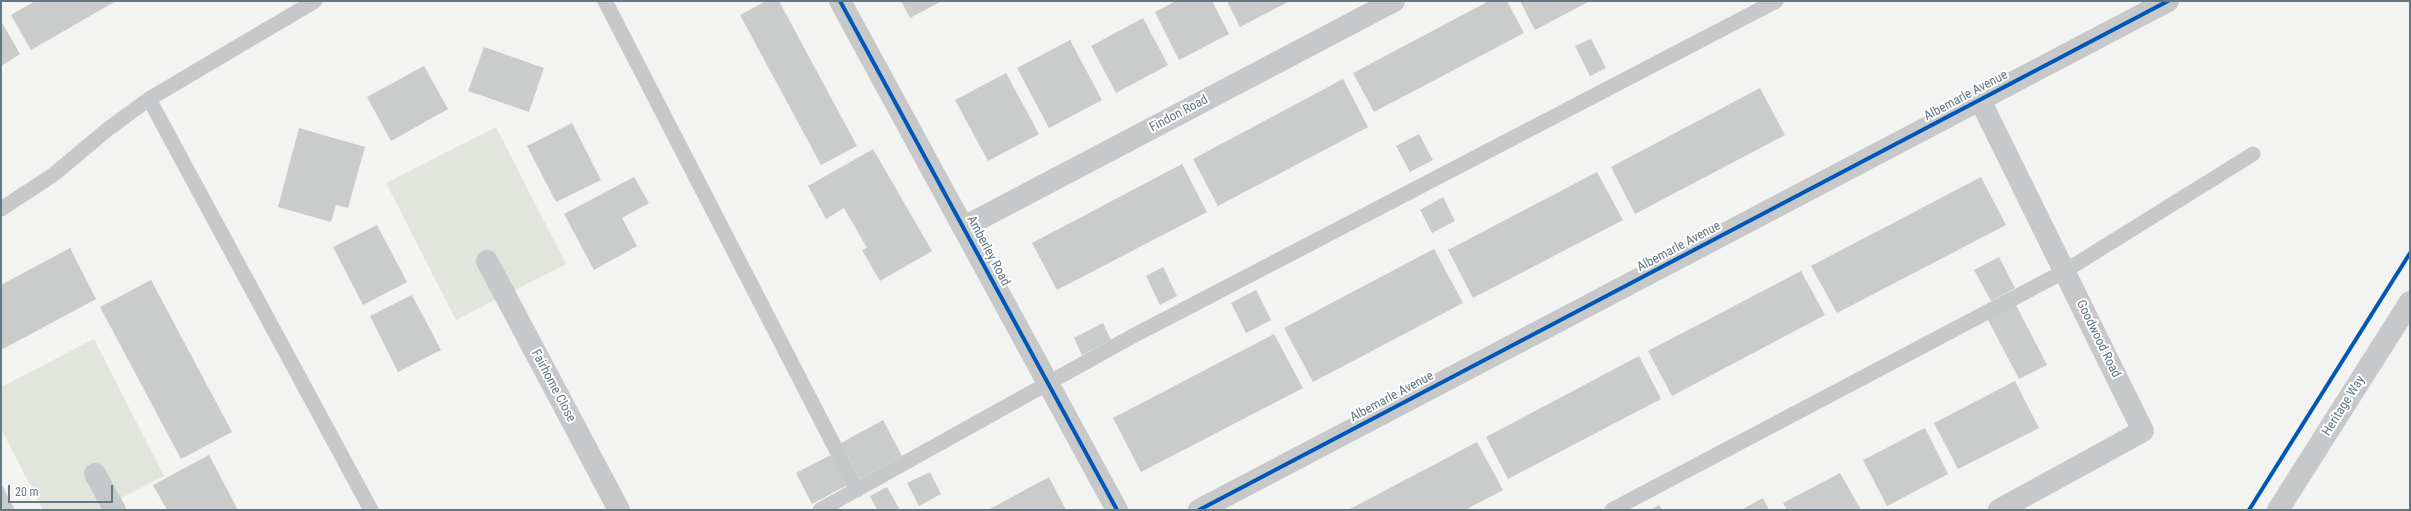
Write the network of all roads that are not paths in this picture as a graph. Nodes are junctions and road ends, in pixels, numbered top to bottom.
1 (315, 1) edge
2 (605, 1) edge
3 (840, 1) edge
4 (1394, 1) edge
5 (1776, 1) edge
6 (2168, 1) edge
7 (149, 99) junction
8 (1980, 100) junction
9 (2253, 154) dead end
10 (1, 209) edge
11 (964, 227) junction
12 (487, 261) dead end
13 (2065, 271) junction
14 (2410, 302) edge
15 (1046, 383) junction
16 (95, 474) dead end
17 (857, 490) junction
18 (115, 510) edge
19 (371, 510) edge
20 (619, 510) edge
21 (820, 510) edge
22 (1117, 510) edge
23 (1198, 510) edge
24 (1612, 510) edge
25 (1999, 510) edge
26 (2278, 510) edge

1 - 7 lane
2 - 17 lane
3 - 11 street, Amberley Road
4 - 11 street, Findon Road
5 - 15 lane
6 - 8 street, Albemarle Avenue
7 - 10 lane
7 - 19 lane
8 - 13 street, Goodwood Road
8 - 23 street, Albemarle Avenue
9 - 13 lane
11 - 15 street, Amberley Road
12 - 20 street, Fairhome Close
13 - 24 lane
13 - 25 street, Goodwood Road
14 - 26 street, Heritage Way
15 - 17 lane
15 - 22 street, Amberley Road
16 - 18 street
17 - 21 lane

